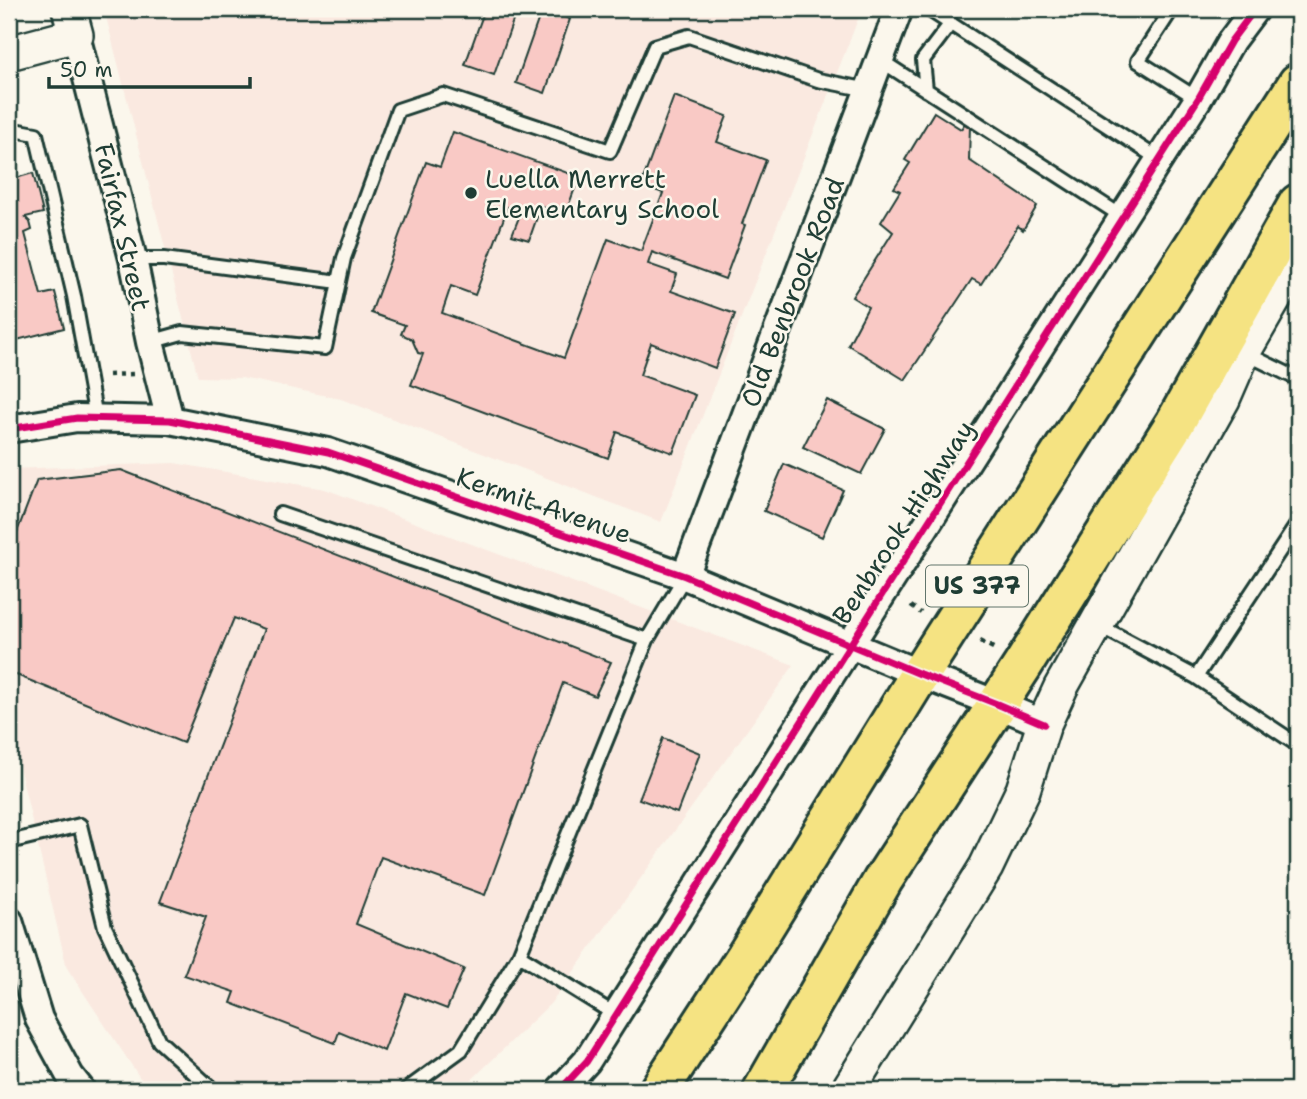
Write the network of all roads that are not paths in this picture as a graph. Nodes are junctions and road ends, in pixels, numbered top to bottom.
1 (900, 9) edge
2 (928, 9) edge
3 (1172, 9) edge
4 (1247, 12) edge
5 (73, 22) edge
6 (951, 23) junction
7 (9, 53) edge
8 (880, 60) junction
9 (1298, 83) edge
10 (869, 90) junction
11 (926, 90) junction
12 (1198, 99) junction
13 (9, 129) edge
14 (1160, 159) junction
15 (1298, 204) edge
16 (1123, 217) junction
17 (1298, 258) edge
18 (133, 260) junction
19 (339, 282) junction
20 (150, 342) junction
21 (1243, 352) junction
22 (1298, 379) edge
23 (96, 418) junction
24 (170, 420) junction
25 (9, 429) edge
26 (280, 514) dead end
27 (1298, 523) edge
28 (685, 576) junction
29 (1096, 624) junction
30 (647, 640) junction
31 (850, 644) junction
32 (920, 674) junction
33 (1196, 677) junction
34 (997, 704) junction
35 (1044, 724) junction
36 (1298, 745) edge
37 (9, 842) edge
38 (9, 920) edge
39 (519, 955) junction
40 (616, 1015) junction
41 (81, 1090) edge
42 (213, 1090) edge
43 (406, 1090) edge
44 (560, 1090) edge
45 (659, 1090) edge
46 (762, 1090) edge
47 (848, 1090) edge

1 - 8 street, Old Benbrook Road
2 - 6 lane
3 - 12 lane
4 - 12 street, Benbrook Highway
5 - 7 street
5 - 18 street, Fairfax Street
6 - 11 lane
6 - 14 lane
8 - 10 street, Old Benbrook Road
8 - 11 lane
9 - 32 main road, US 377
10 - 19 lane
10 - 28 street, Old Benbrook Road
11 - 16 lane
12 - 14 street, Benbrook Highway
13 - 23 lane
14 - 16 street, Benbrook Highway
15 - 34 main road, US 377
16 - 31 street, Benbrook Highway
17 - 21 street
18 - 19 lane
18 - 20 street, Fairfax Street
19 - 20 lane
20 - 24 street, Fairfax Street
21 - 22 lane
21 - 29 street
23 - 24 street, Kermit Avenue
23 - 25 street, Kermit Avenue
24 - 28 street, Kermit Avenue
26 - 30 lane
27 - 33 lane
28 - 30 lane
28 - 31 street, Kermit Avenue
29 - 33 lane
29 - 35 street
30 - 39 lane
31 - 32 street, Kermit Avenue
31 - 40 street, Benbrook Highway
32 - 34 street, Kermit Avenue
32 - 45 main road, US 377
33 - 36 lane
34 - 35 street, Kermit Avenue
34 - 46 main road, US 377
35 - 47 street
37 - 42 lane
38 - 41 street
39 - 40 lane
39 - 43 lane
40 - 44 street, Benbrook Highway

